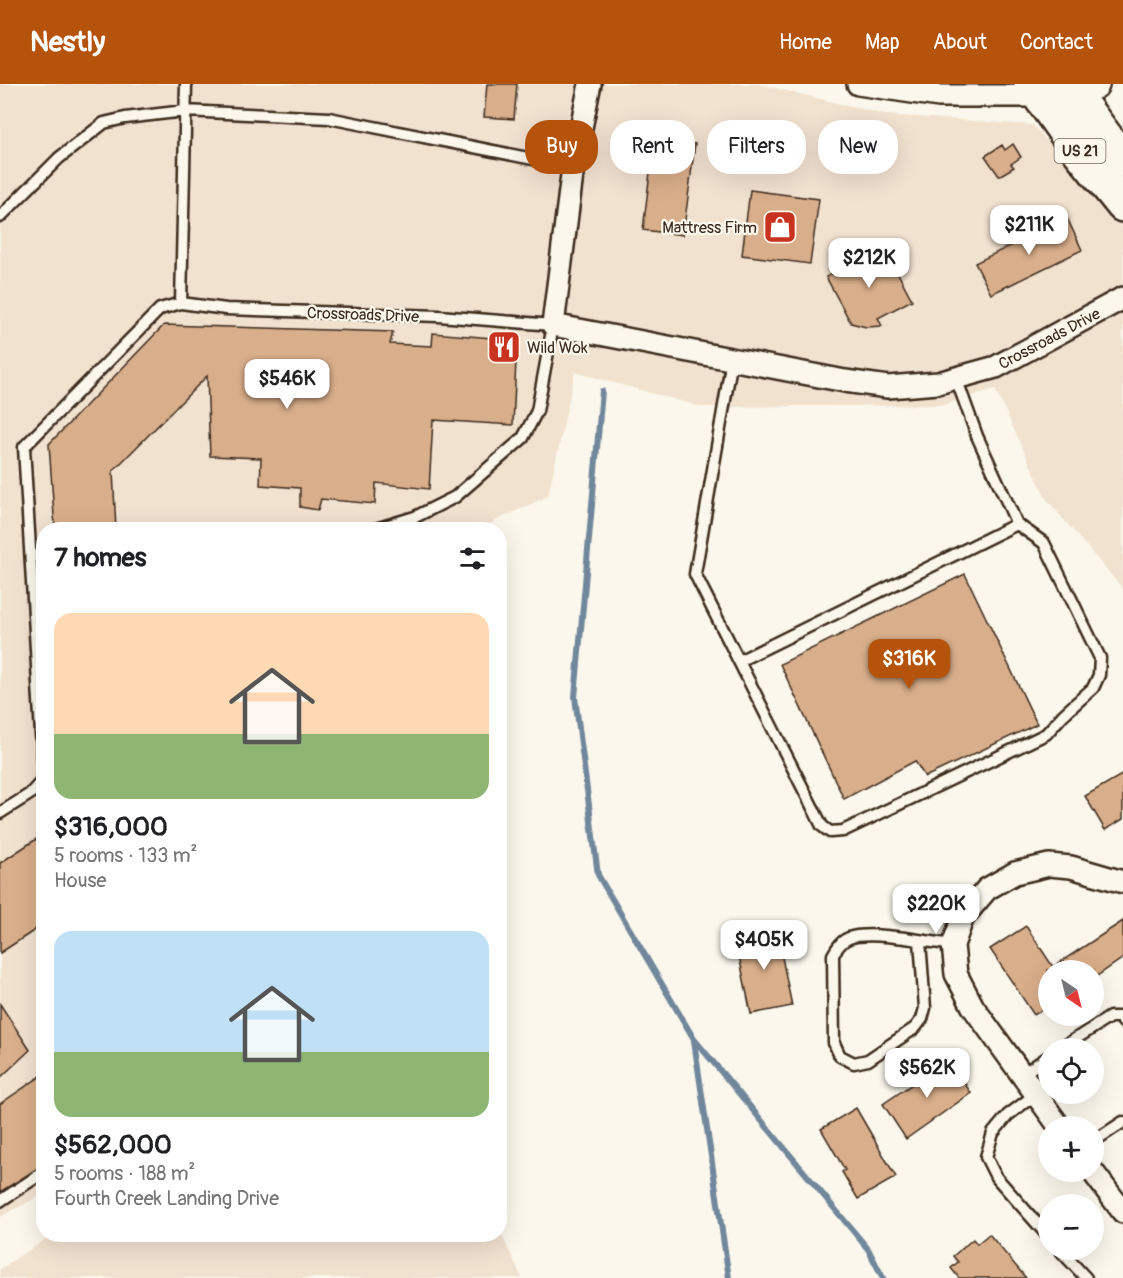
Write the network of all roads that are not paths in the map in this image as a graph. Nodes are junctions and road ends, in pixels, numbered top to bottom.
1 (186, 84) edge
2 (590, 84) edge
3 (858, 84) edge
4 (1060, 88) edge
5 (185, 111) junction
6 (583, 120) edge
7 (525, 157) edge
8 (1123, 160) edge
9 (572, 174) edge
10 (1123, 205) edge
11 (0, 217) edge
12 (1123, 298) edge
13 (181, 303) junction
14 (553, 325) junction
15 (732, 359) junction
16 (956, 378) junction
17 (398, 522) edge
18 (1017, 524) junction
19 (36, 650) edge
20 (739, 661) junction
21 (36, 787) edge
22 (2, 810) edge
23 (1123, 882) edge
24 (920, 941) junction
25 (953, 945) junction
26 (1123, 1022) edge
27 (1077, 1038) edge
28 (1038, 1064) edge
29 (1021, 1075) junction
30 (1036, 1094) junction
31 (1052, 1116) edge
32 (1123, 1122) edge
33 (1104, 1135) edge
34 (36, 1177) edge
35 (1100, 1182) edge
36 (0, 1201) edge
37 (1123, 1212) edge
38 (1038, 1225) edge
39 (1069, 1260) edge
40 (1086, 1278) edge

1 - 5 lane
2 - 6 street
3 - 4 street
4 - 8 main road, US 21
4 - 10 main road, US 21
5 - 7 lane
5 - 11 lane
5 - 13 lane
9 - 14 street
12 - 16 street, Crossroads Drive
13 - 14 lane, Crossroads Drive
13 - 19 lane
14 - 15 street, Crossroads Drive
14 - 17 lane
15 - 16 street, Crossroads Drive
15 - 20 lane
16 - 18 lane
18 - 20 lane
18 - 20 lane
21 - 22 lane
23 - 25 street
24 - 24 lane
24 - 25 lane
25 - 29 street
26 - 27 lane
28 - 29 lane
29 - 30 street
30 - 31 street
30 - 38 lane
32 - 33 lane
34 - 36 lane
35 - 37 street
39 - 40 lane

